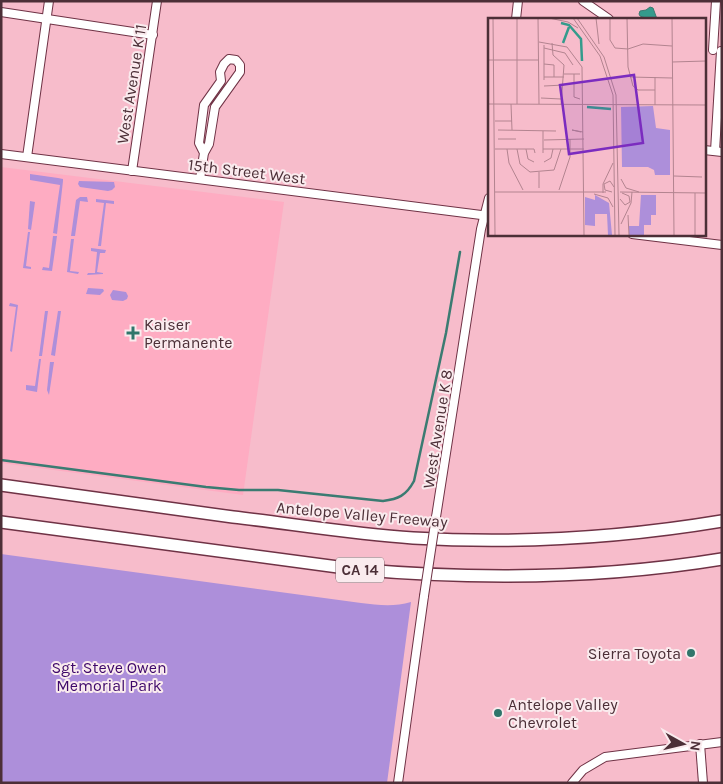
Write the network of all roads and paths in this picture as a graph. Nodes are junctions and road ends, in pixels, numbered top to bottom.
1 (49, 1) edge
2 (158, 1) edge
3 (518, 1) edge
4 (584, 1) edge
5 (716, 1) edge
6 (1, 12) edge
7 (604, 17) edge
8 (516, 18) edge
9 (46, 20) junction
10 (154, 35) junction
11 (706, 48) edge
12 (719, 50) edge
13 (221, 81) junction
14 (231, 86) junction
15 (718, 152) edge
16 (204, 153) junction
17 (1, 154) edge
18 (27, 157) junction
19 (132, 171) junction
20 (200, 179) junction
21 (487, 216) edge
22 (640, 235) edge
23 (722, 245) edge
24 (1, 479) edge
25 (1, 485) edge
26 (30, 489) junction
27 (722, 521) edge
28 (1, 522) edge
29 (722, 558) edge
30 (722, 742) edge
31 (700, 744) junction
32 (398, 783) edge
33 (572, 783) edge
34 (703, 783) edge

1 - 9 street
2 - 10 street, West Avenue K 11
3 - 8 street
4 - 7 street
5 - 12 street
6 - 9 street
9 - 10 street
9 - 18 street
10 - 19 street, West Avenue K 11
11 - 12 street
12 - 15 street
13 - 14 street
13 - 14 street
13 - 16 street
14 - 16 street
16 - 20 street
17 - 18 street, 15th Street West
18 - 19 street, 15th Street West
19 - 20 street, 15th Street West
20 - 21 street, 15th Street West
21 - 32 street, West Avenue K 8, bridge
22 - 23 street
24 - 26 highway
25 - 26 highway, Antelope Valley Freeway / CA 14
26 - 27 highway, Antelope Valley Freeway / CA 14
28 - 29 highway, CA 14
30 - 31 street
31 - 33 street
31 - 34 street

